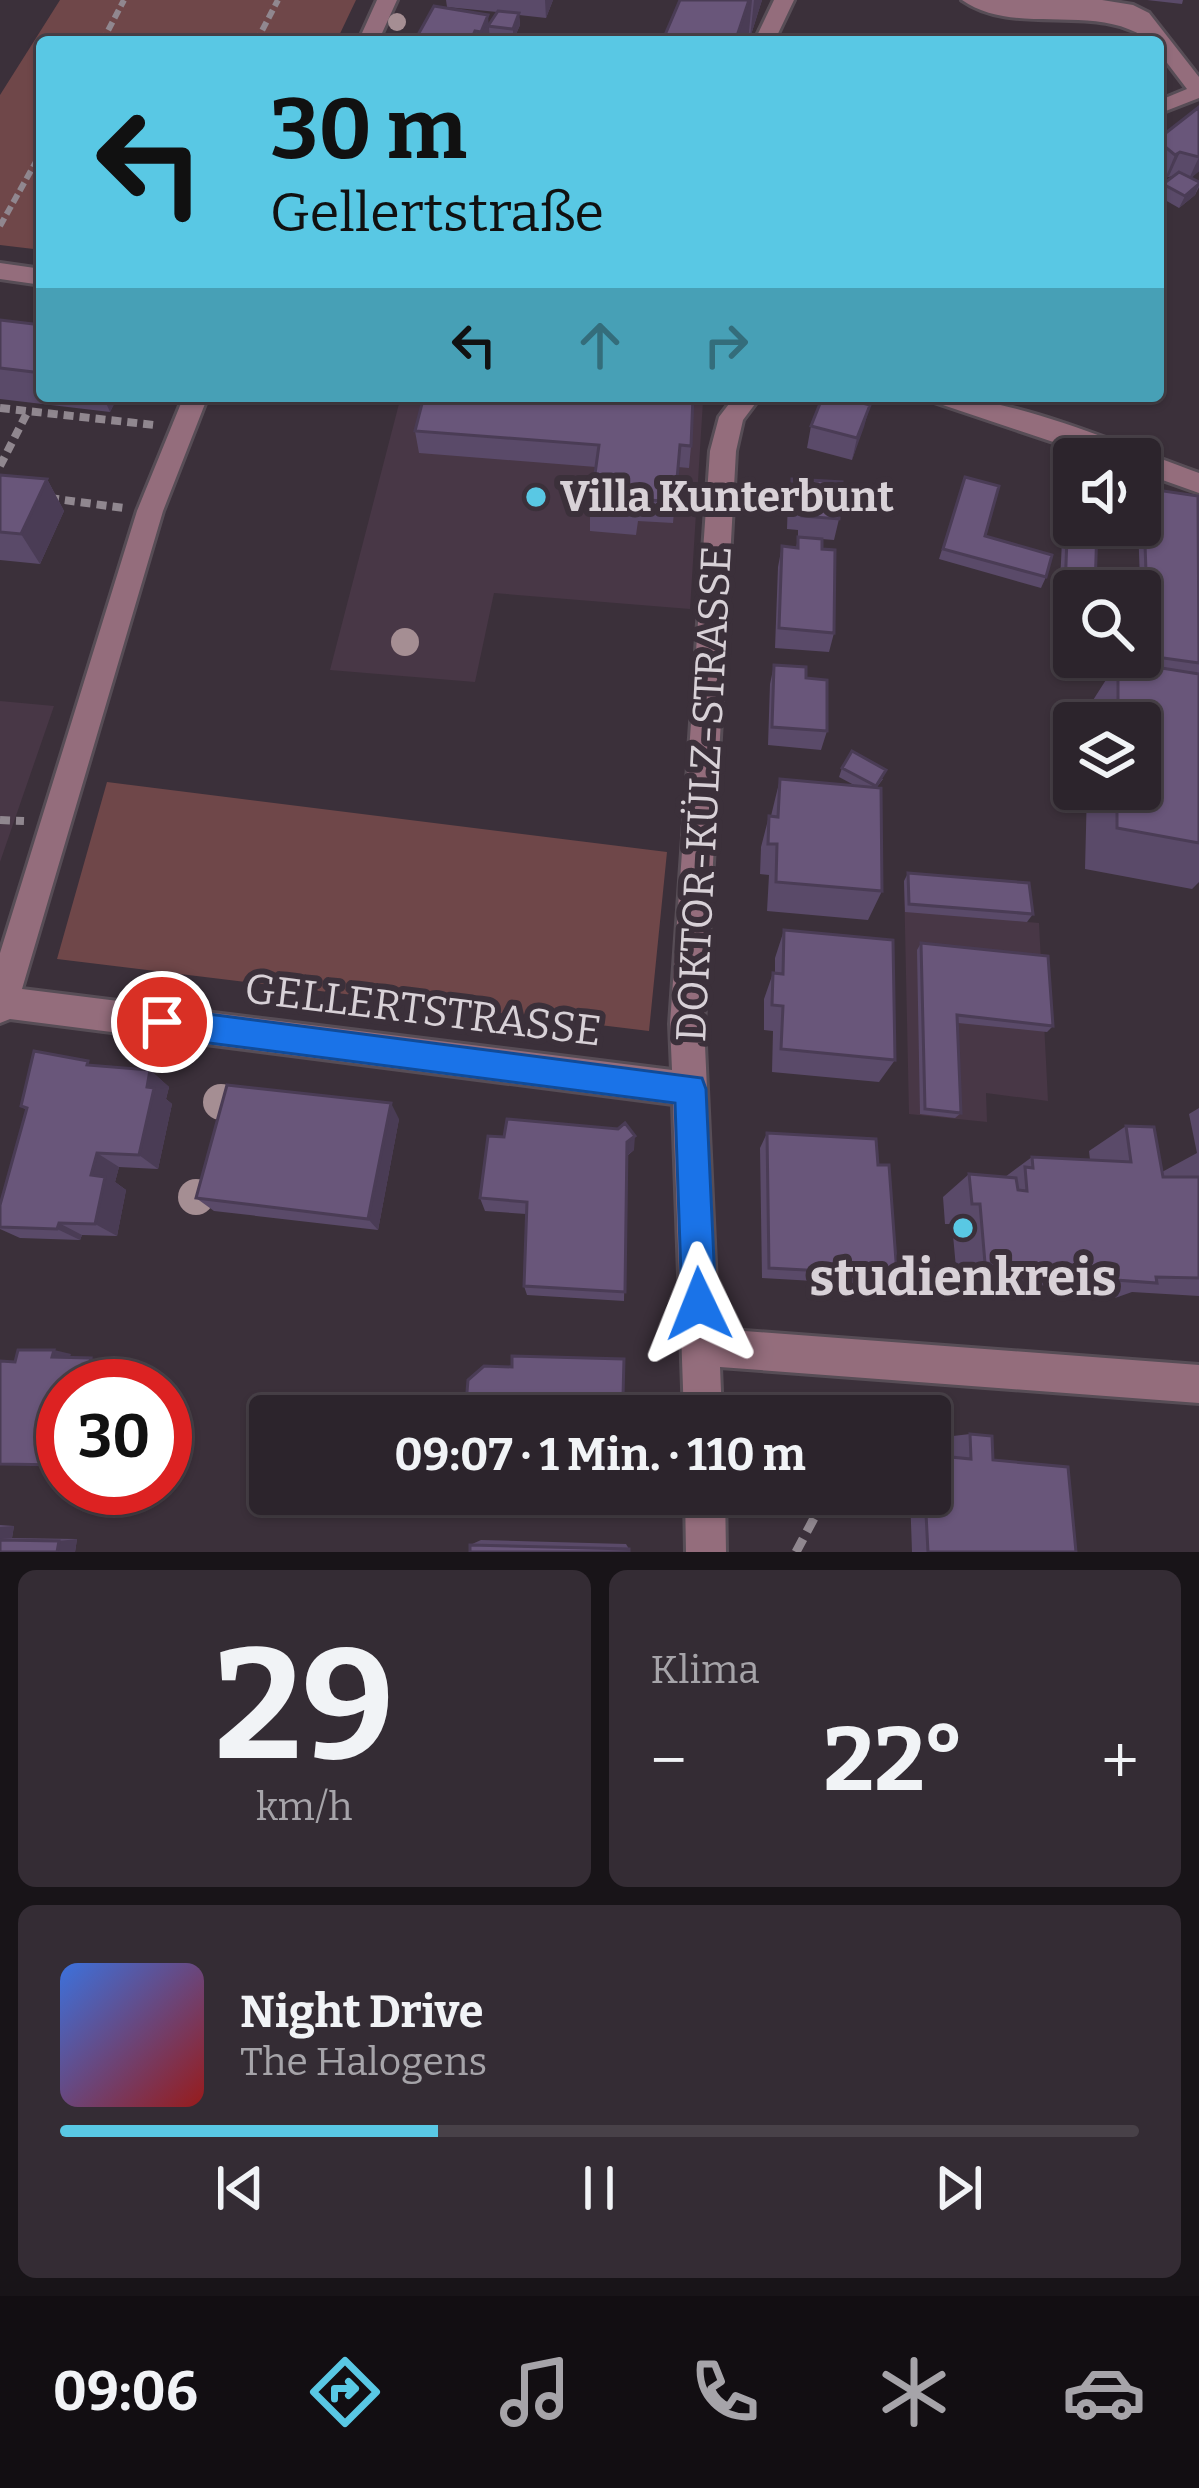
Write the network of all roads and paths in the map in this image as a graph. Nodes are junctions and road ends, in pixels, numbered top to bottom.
1 (124, 0) edge
2 (278, 0) edge
3 (387, 0) edge
4 (784, 0) edge
5 (972, 0) edge
6 (105, 36) edge
7 (259, 36) edge
8 (371, 36) edge
9 (767, 36) edge
10 (1157, 36) edge
11 (1164, 46) edge
12 (1199, 91) edge
13 (1164, 106) edge
14 (36, 162) edge
15 (0, 226) edge
16 (0, 271) edge
17 (36, 276) edge
18 (193, 402) edge
19 (744, 402) edge
20 (961, 402) edge
21 (0, 408) edge
22 (28, 411) junction
23 (181, 428) junction
24 (1070, 438) edge
25 (0, 466) edge
26 (1161, 469) edge
27 (1199, 483) edge
28 (43, 498) edge
29 (150, 511) junction
30 (1, 1004) edge
31 (691, 1089) junction
32 (701, 1346) junction
33 (1199, 1384) edge
34 (702, 1395) edge
35 (705, 1515) edge
36 (816, 1515) edge
37 (706, 1552) edge
38 (796, 1552) edge

1 - 6 path
2 - 7 path
3 - 8 street
4 - 9 street
5 - 10 street
11 - 12 street
12 - 13 street
14 - 15 path
16 - 17 street
18 - 23 street
19 - 31 street, DOKTOR-KÜLZ-STRASSE
20 - 24 street
21 - 22 path
22 - 23 path
22 - 25 path
23 - 29 street
26 - 27 street
28 - 29 path
29 - 30 street
30 - 31 street, GELLERTSTRASSE
31 - 32 street, DOKTOR-KÜLZ-STRASSE
32 - 33 street
32 - 34 street, DOKTOR-KÜLZ-STRASSE
35 - 37 street
36 - 38 path

